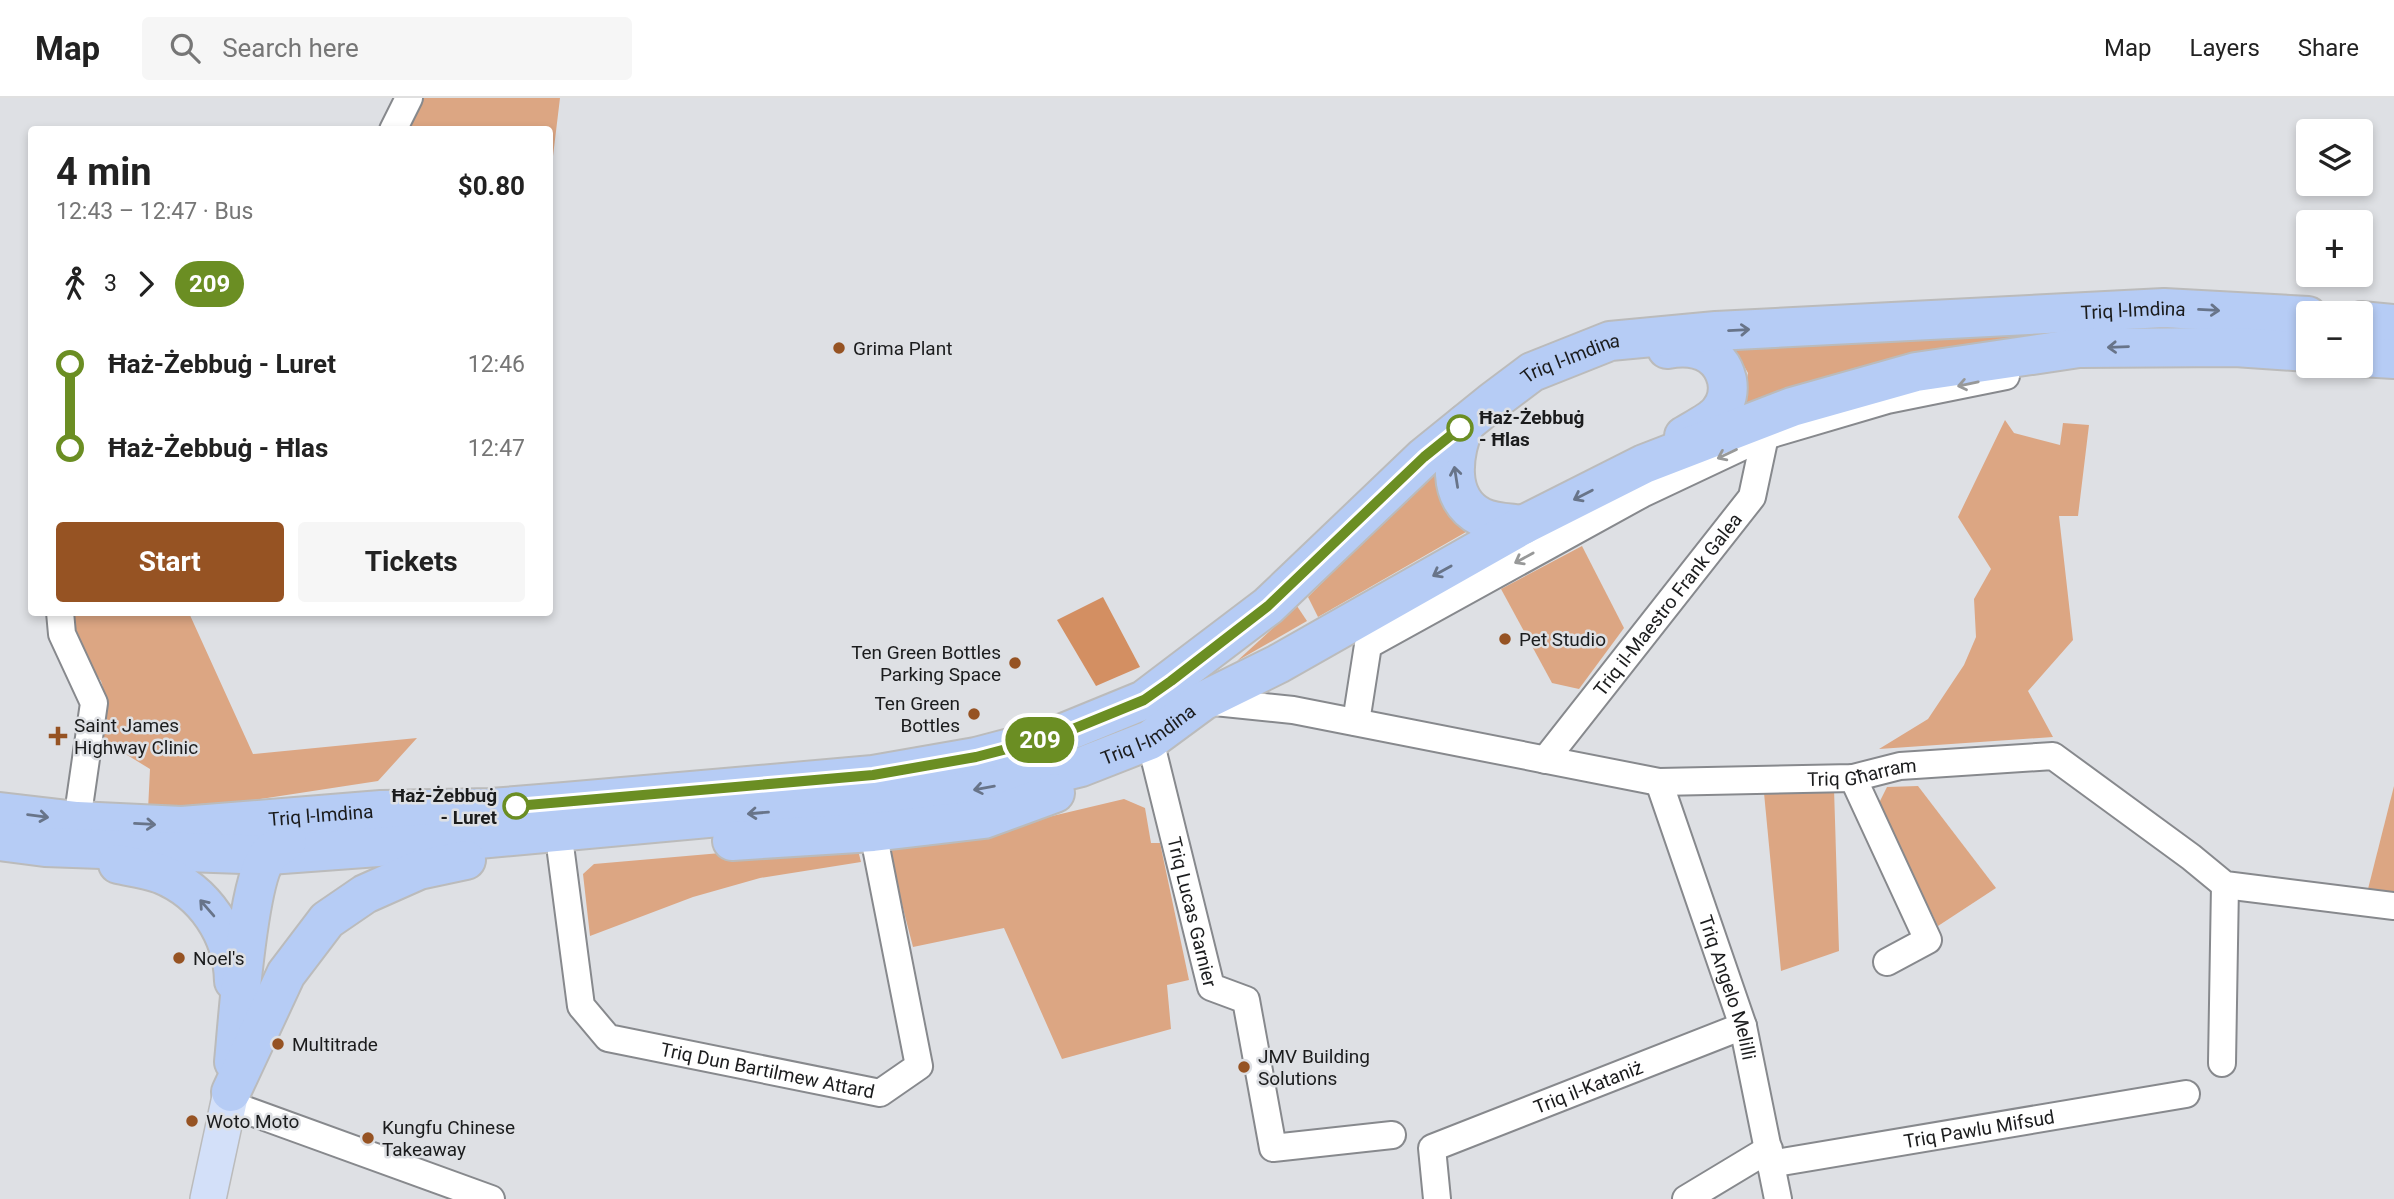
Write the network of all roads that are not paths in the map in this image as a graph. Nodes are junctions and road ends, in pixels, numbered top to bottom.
1 (409, 98) edge
2 (395, 126) edge
3 (2296, 315) edge
4 (2373, 322) edge
5 (2394, 324) edge
6 (2079, 348) junction
7 (2296, 351) edge
8 (2373, 357) edge
9 (2394, 359) edge
10 (1478, 413) junction
11 (1765, 436) junction
12 (1644, 464) junction
13 (1523, 525) junction
14 (61, 616) edge
15 (1278, 664) junction
16 (1203, 701) junction
17 (1293, 710) junction
18 (1356, 722) junction
19 (1135, 746) junction
20 (1545, 760) junction
21 (1853, 778) junction
22 (1659, 782) junction
23 (565, 803) junction
24 (0, 812) edge
25 (77, 821) junction
26 (873, 832) junction
27 (0, 841) edge
28 (430, 843) junction
29 (44, 847) junction
30 (561, 853) junction
31 (267, 859) junction
32 (2225, 885) junction
33 (2394, 906) edge
34 (1887, 962) dead end
35 (1743, 1026) junction
36 (2222, 1063) dead end
37 (2186, 1094) dead end
38 (230, 1098) junction
39 (1392, 1135) dead end
40 (1769, 1157) junction
41 (208, 1199) edge
42 (491, 1199) edge
43 (1437, 1199) edge
44 (1686, 1199) edge
45 (1778, 1199) edge

1 - 2 street
10 -> 3 highway, Triq l-Imdina
4 - 5 highway
7 -> 6 highway, Triq l-Imdina
6 -> 11 street
6 - 12 highway, Triq l-Imdina
8 - 9 highway
10 - 12 highway
13 -> 10 highway
10 - 23 highway, Triq l-Imdina
11 -> 18 street
11 - 20 street, Triq il-Maestro Frank Galea
12 -> 13 highway, Triq l-Imdina
13 -> 15 highway, Triq l-Imdina
14 - 25 street
15 - 16 highway, Triq l-Imdina
15 - 17 street
16 - 17 street, Triq Għarram
16 - 19 highway, Triq l-Imdina
17 - 18 street, Triq Għarram
18 - 20 street, Triq Għarram
19 - 26 highway
19 -> 28 highway, Triq l-Imdina
19 - 39 street, Triq Lucas Garnier
20 - 22 street, Triq Għarram
21 - 22 street, Triq Għarram
21 - 32 street, Triq Għarram
21 - 34 street
22 - 35 street, Triq Angelo Melilli
25 -> 23 highway, Triq l-Imdina
23 - 31 highway
24 -> 25 highway, Triq l-Imdina
26 - 30 highway
26 - 30 street, Triq Dun Bartilmew Attard
27 - 29 highway, Triq l-Imdina
28 - 31 highway, Triq l-Imdina
28 - 38 highway
29 - 31 highway, Triq l-Imdina
38 -> 29 highway
30 - 38 highway
31 - 38 highway
32 - 33 street
32 - 36 street
35 - 40 street, Triq Angelo Melilli
35 - 43 street, Triq il-Kataniż
37 - 40 street, Triq Pawlu Mifsud
38 - 41 main road
38 - 42 street
40 - 44 street
40 - 45 street, Triq Angelo Melilli

